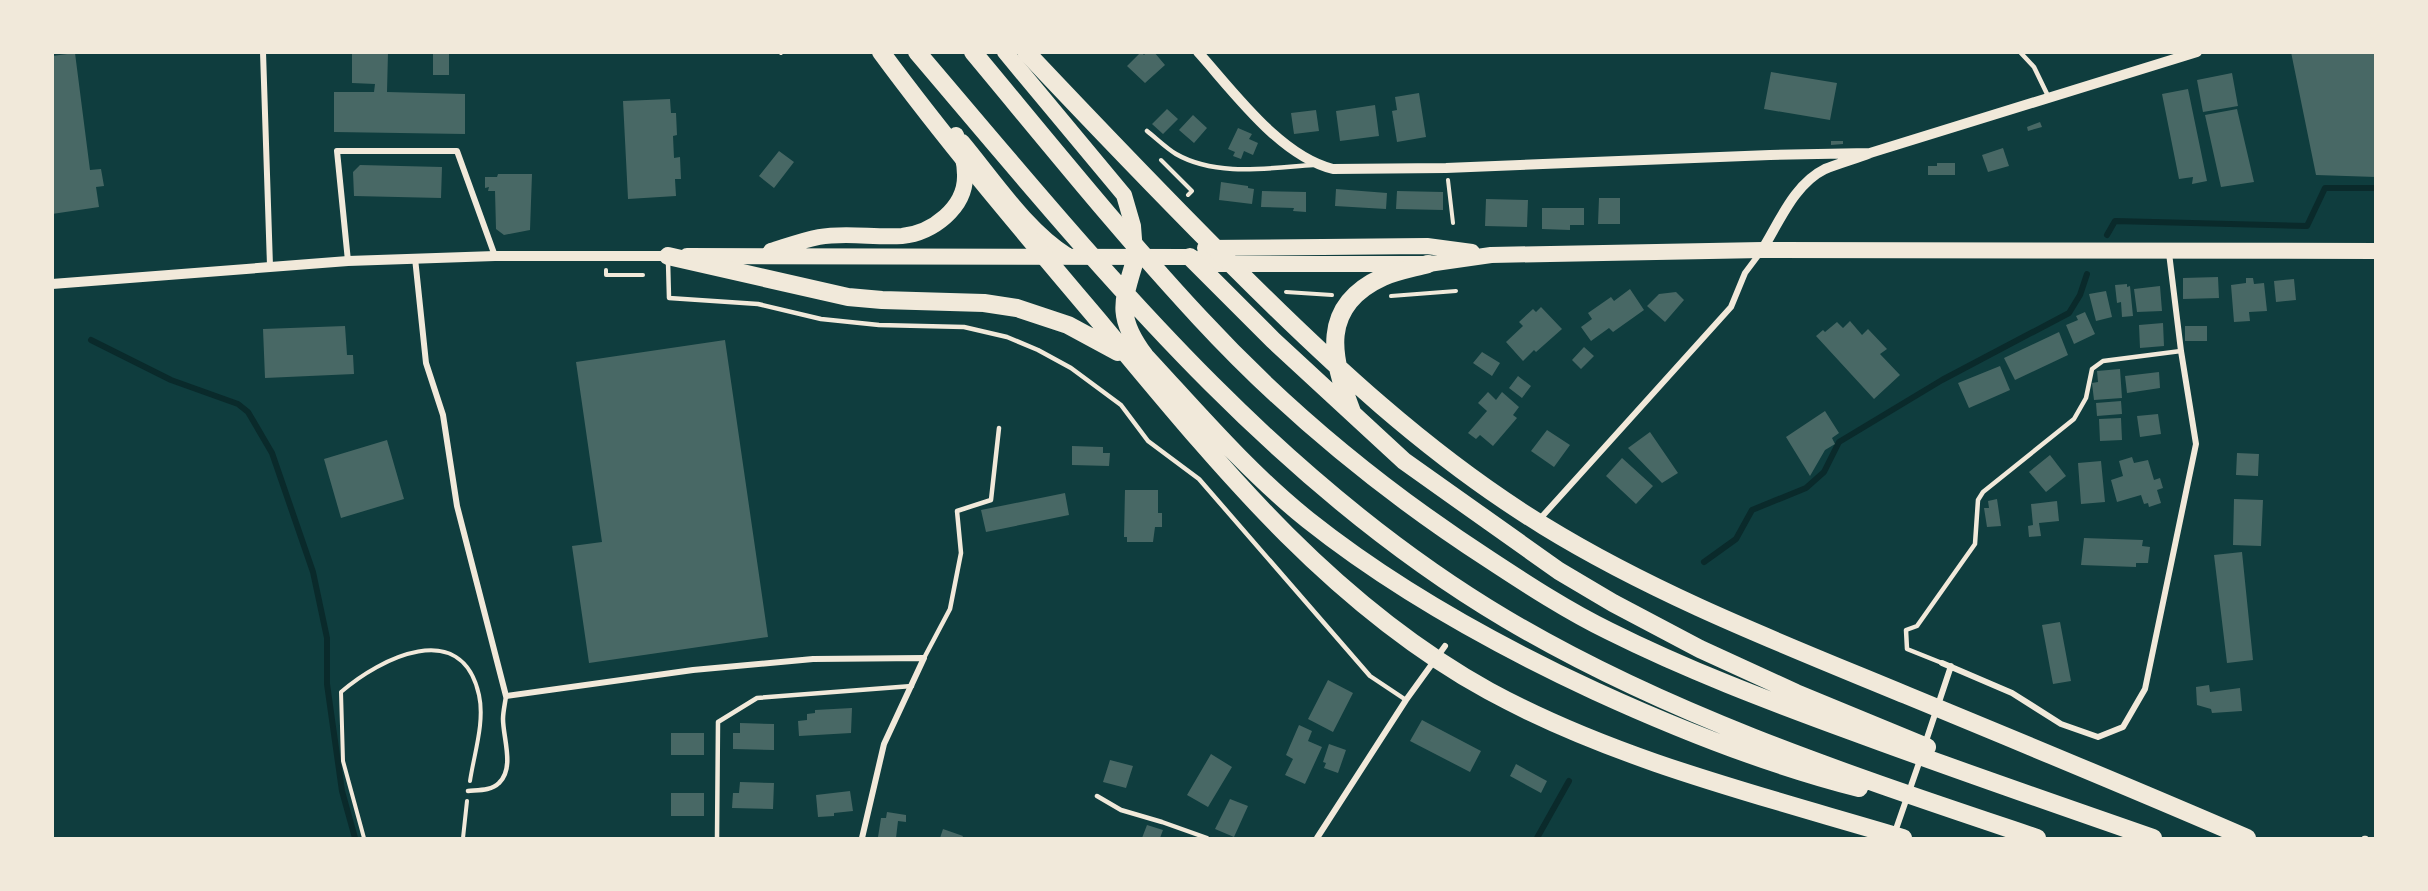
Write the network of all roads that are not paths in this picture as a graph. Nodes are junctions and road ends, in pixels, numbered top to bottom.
1 (262, 52) edge
2 (881, 52) edge
3 (889, 52) edge
4 (917, 52) edge
5 (973, 52) edge
6 (1005, 52) edge
7 (1026, 52) edge
8 (1198, 52) edge
9 (2020, 52) edge
10 (2197, 52) edge
11 (2049, 98) junction
12 (1147, 131) dead end
13 (956, 135) junction
14 (1870, 153) junction
15 (1317, 165) junction
16 (1762, 250) junction
17 (2376, 251) edge
18 (2169, 253) junction
19 (1491, 255) junction
20 (495, 256) junction
21 (668, 256) junction
22 (753, 256) junction
23 (1069, 256) junction
24 (1136, 256) junction
25 (1190, 257) junction
26 (415, 258) junction
27 (348, 261) junction
28 (1428, 264) junction
29 (270, 266) junction
30 (52, 284) edge
31 (2181, 351) junction
32 (1198, 413) junction
33 (1353, 416) junction
34 (999, 428) dead end
35 (1533, 527) dead end
36 (1445, 646) dead end
37 (924, 658) junction
38 (1942, 663) joint
39 (1951, 666) junction
40 (912, 686) junction
41 (506, 696) junction
42 (1406, 700) junction
43 (468, 791) road end
44 (1097, 796) dead end
45 (2064, 807) junction
46 (1965, 814) junction
47 (717, 838) edge
48 (862, 838) edge
49 (1207, 838) edge
50 (1317, 838) edge
51 (1893, 838) edge
52 (1903, 838) edge
53 (2037, 838) edge
54 (2153, 838) edge
55 (2247, 838) edge

1 - 29 street
2 - 52 highway
3 - 13 highway
4 - 46 highway
5 - 45 highway
6 - 24 highway
7 - 55 highway
8 - 15 street
9 - 11 lane
10 - 11 street
11 - 14 street
12 - 15 lane
13 - 22 highway
13 - 23 highway
14 - 15 street
14 - 16 street
16 - 18 highway
16 - 19 highway
16 - 35 street
17 - 18 highway
18 - 31 street
19 - 25 highway
19 - 28 highway
20 - 21 street
20 - 26 street
20 - 27 street
21 - 22 highway
21 - 32 highway
21 - 42 lane
22 - 23 highway
23 - 24 highway
24 - 25 highway
24 - 32 highway
25 - 28 highway
25 - 33 highway
26 - 27 street
26 - 41 street
27 - 29 street
28 - 33 highway
29 - 30 street
31 - 38 lane
31 - 39 street
32 - 46 highway
33 - 45 highway
34 - 37 lane
36 - 42 street
37 - 40 street
37 - 41 street
38 - 39 street
39 - 51 street
40 - 47 lane
40 - 48 street
41 - 43 lane
42 - 50 street
44 - 49 lane
45 - 54 highway
46 - 53 highway

